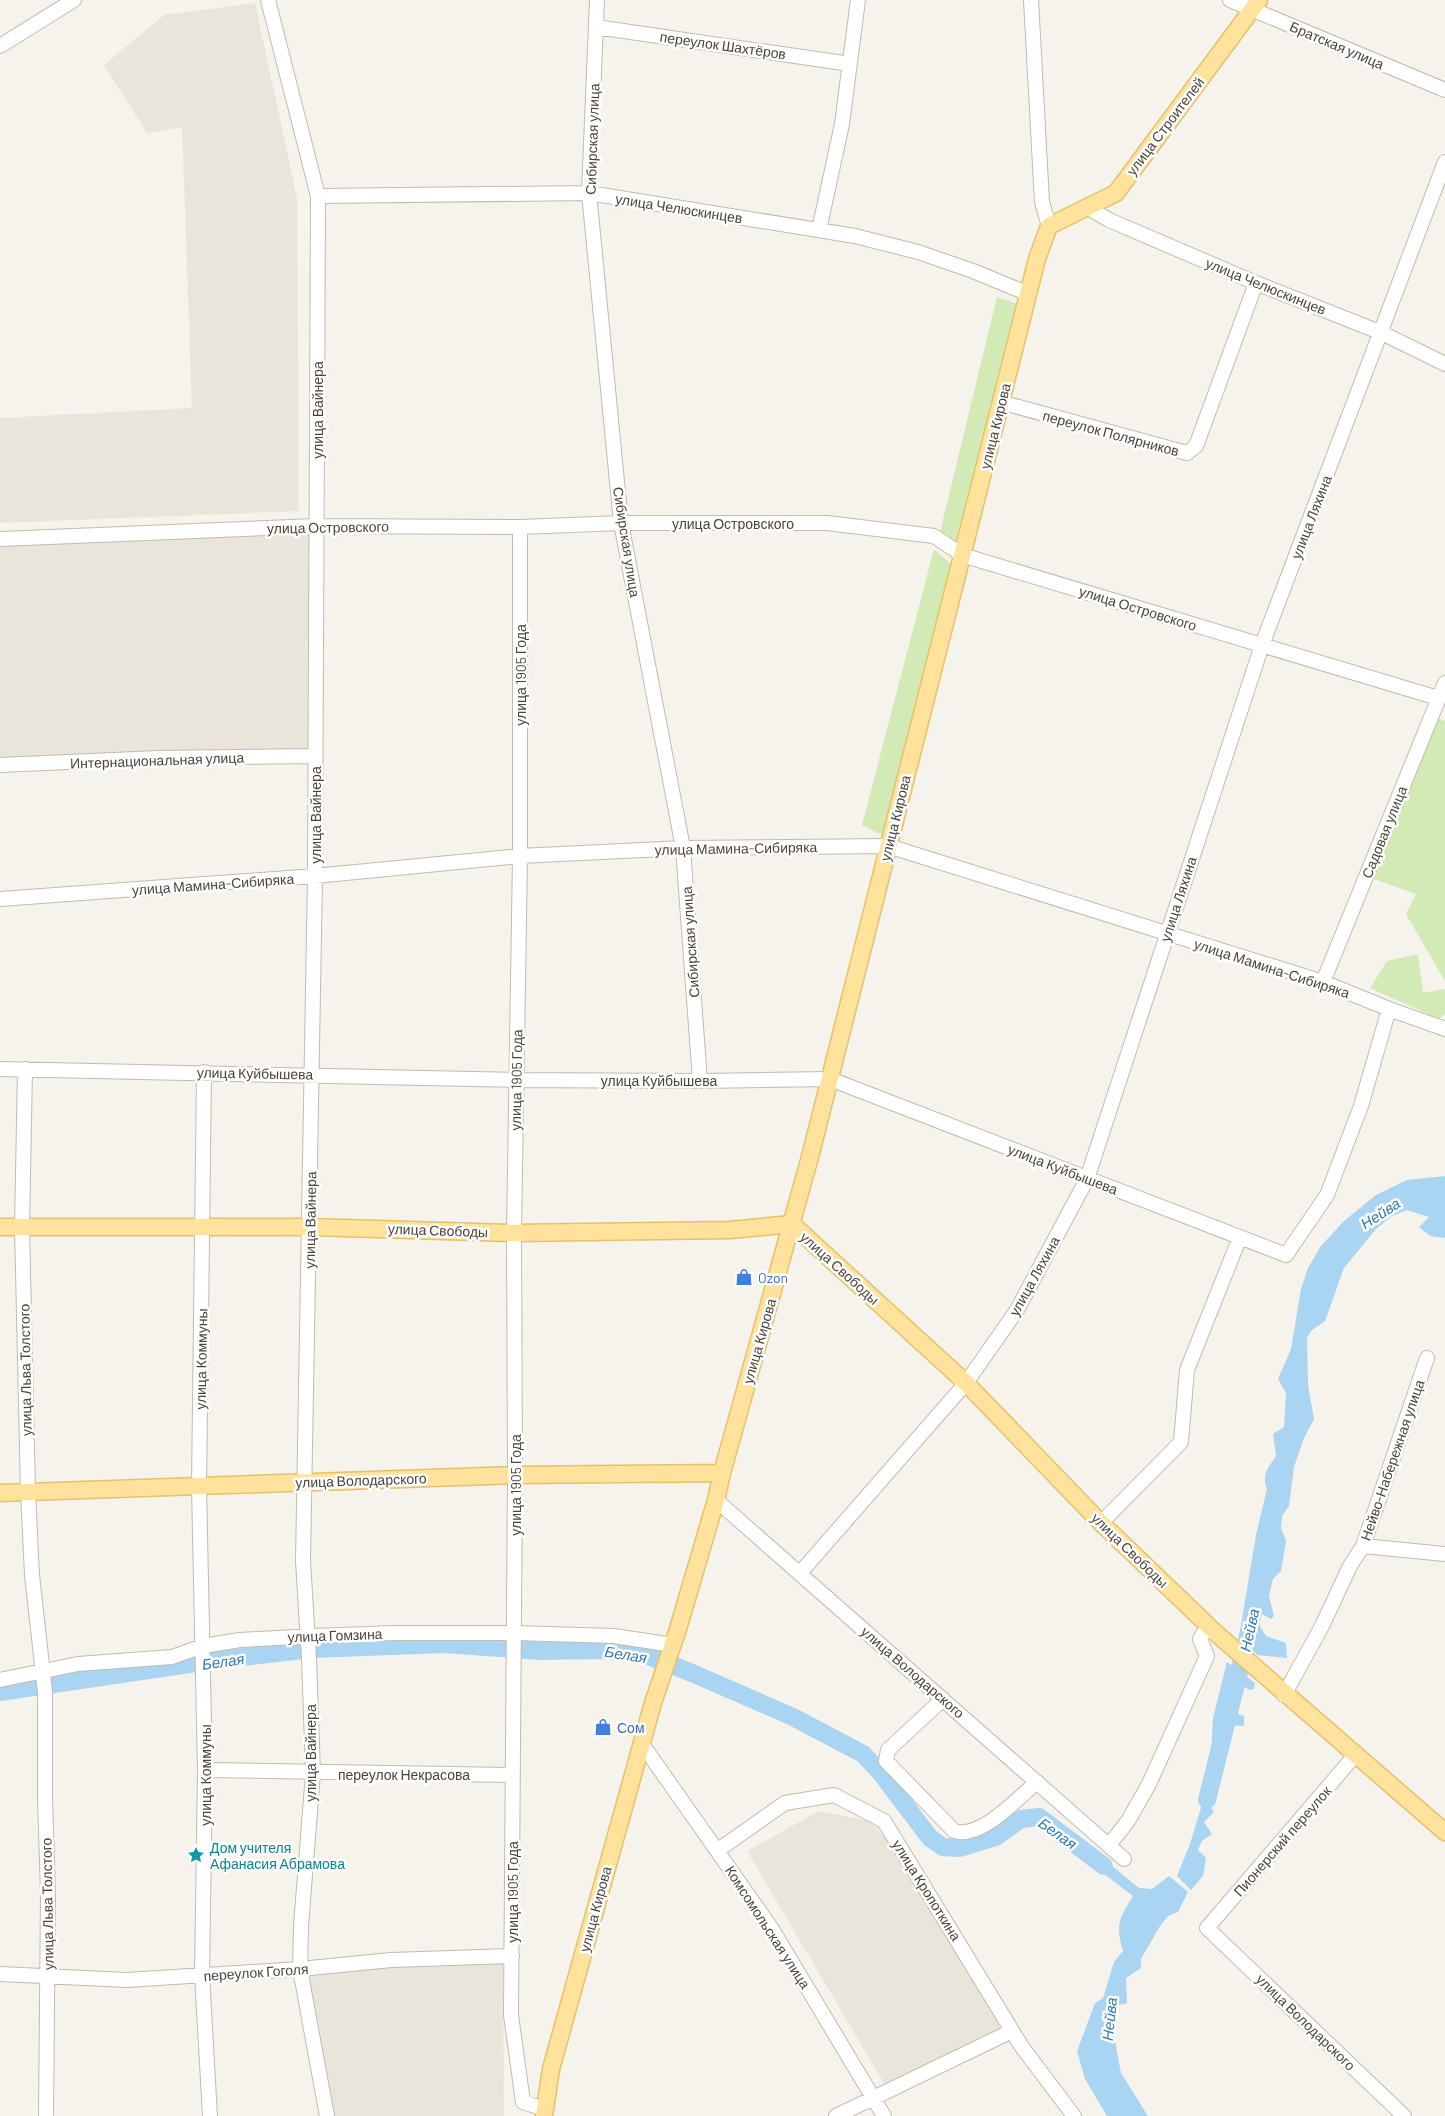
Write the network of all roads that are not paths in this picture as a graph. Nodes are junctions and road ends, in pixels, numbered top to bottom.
1 (74, 0) edge
2 (268, 0) edge
3 (597, 0) edge
4 (858, 0) edge
5 (1031, 0) edge
6 (1230, 0) edge
7 (1256, 5) edge
8 (596, 27) junction
9 (0, 46) edge
10 (850, 64) junction
11 (1445, 90) edge
12 (1445, 162) edge
13 (588, 193) junction
14 (318, 196) junction
15 (1086, 208) junction
16 (1049, 226) junction
17 (818, 230) junction
18 (1256, 283) junction
19 (1029, 294) junction
20 (1382, 333) junction
21 (1445, 364) edge
22 (1000, 402) junction
23 (621, 523) junction
24 (316, 526) junction
25 (520, 527) junction
26 (0, 539) edge
27 (962, 555) junction
28 (1262, 645) junction
29 (1445, 683) edge
30 (1438, 698) junction
31 (314, 756) junction
32 (0, 765) edge
33 (888, 846) junction
34 (683, 848) junction
35 (520, 856) junction
36 (315, 876) junction
37 (0, 899) edge
38 (1166, 934) junction
39 (1323, 982) junction
40 (1389, 1009) junction
41 (1445, 1029) edge
42 (0, 1069) edge
43 (26, 1069) junction
44 (204, 1072) junction
45 (311, 1074) junction
46 (830, 1079) junction
47 (516, 1080) junction
48 (700, 1081) junction
49 (1087, 1179) junction
50 (792, 1224) junction
51 (0, 1227) edge
52 (22, 1227) junction
53 (310, 1227) junction
54 (202, 1228) junction
55 (514, 1233) junction
56 (1240, 1237) junction
57 (1427, 1358) dead end
58 (966, 1383) junction
59 (722, 1474) junction
60 (515, 1475) junction
61 (305, 1482) junction
62 (199, 1486) junction
63 (28, 1492) junction
64 (0, 1493) edge
65 (716, 1500) junction
66 (1101, 1523) junction
67 (1363, 1546) junction
68 (1445, 1554) edge
69 (800, 1573) junction
70 (1213, 1631) junction
71 (514, 1633) junction
72 (308, 1636) junction
73 (676, 1637) junction
74 (203, 1646) junction
75 (43, 1671) junction
76 (0, 1680) edge
77 (1284, 1695) junction
78 (943, 1699) junction
79 (642, 1744) junction
80 (1356, 1754) junction
81 (205, 1770) junction
82 (313, 1773) junction
83 (513, 1774) junction
84 (1037, 1782) junction
85 (1445, 1832) edge
86 (1109, 1845) junction
87 (718, 1850) junction
88 (1124, 1859) dead end
89 (1207, 1928) joint
90 (512, 1956) junction
91 (300, 1969) junction
92 (0, 1974) edge
93 (48, 1975) junction
94 (202, 1975) junction
95 (1012, 2030) junction
96 (872, 2097) junction
97 (544, 2113) edge
98 (46, 2116) edge
99 (210, 2116) edge
100 (327, 2116) edge
101 (836, 2116) edge
102 (884, 2116) edge
103 (1074, 2116) edge
104 (1404, 2116) edge

1 - 9 street
2 - 14 street, улица Вайнера
3 - 8 street, Сибирская улица
4 - 10 street
5 - 16 street
6 - 7 street, Братская улица
7 - 11 street, Братская улица
7 - 15 main road, улица Строителей
8 - 10 street, переулок Шахтёров
8 - 13 street, Сибирская улица
10 - 17 street
12 - 20 street, улица Ляхина
13 - 14 street, улица Челюскинцев
13 - 17 street, улица Челюскинцев
13 - 23 street, Сибирская улица
14 - 24 street, улица Вайнера
15 - 16 main road, улица Строителей
15 - 18 street, улица Челюскинцев
16 - 19 main road, улица Кирова
17 - 19 street, улица Челюскинцев
18 - 20 street, улица Челюскинцев
18 - 22 street, переулок Полярников
19 - 22 main road, улица Кирова
20 - 21 street, улица Челюскинцев
20 - 28 street, улица Ляхина
22 - 27 main road, улица Кирова
23 - 25 street, улица Островского
23 - 27 street, улица Островского
23 - 34 street, Сибирская улица
24 - 25 street, улица Островского
24 - 26 street, улица Островского
24 - 31 street, улица Вайнера
25 - 35 street, улица 1905 Года
27 - 28 street, улица Островского
27 - 33 main road, улица Кирова
28 - 30 street, улица Островского
28 - 38 street, улица Ляхина
29 - 30 street, Садовая улица
30 - 39 street, Садовая улица
31 - 32 street, Интернациональная улица
31 - 36 street, улица Вайнера
33 - 34 street, улица Мамина-Сибиряка
33 - 38 street, улица Мамина-Сибиряка
33 - 46 main road, улица Кирова
34 - 35 street, улица Мамина-Сибиряка
34 - 48 street, Сибирская улица
35 - 36 street, улица Мамина-Сибиряка
35 - 47 street, улица 1905 Года
36 - 37 street, улица Мамина-Сибиряка
36 - 45 street, улица Вайнера
38 - 39 street, улица Мамина-Сибиряка
38 - 49 street, улица Ляхина
39 - 40 street, улица Мамина-Сибиряка
40 - 41 street, улица Мамина-Сибиряка
40 - 56 street, улица Куйбышева
42 - 43 street, улица Куйбышева
43 - 44 street, улица Куйбышева
43 - 52 street, улица Льва Толстого
44 - 45 street, улица Куйбышева
44 - 54 street, улица Коммуны
45 - 47 street, улица Куйбышева
45 - 53 street, улица Вайнера
46 - 48 street, улица Куйбышева
46 - 49 street, улица Куйбышева
46 - 50 main road, улица Кирова
47 - 48 street, улица Куйбышева
47 - 55 street, улица 1905 Года
49 - 56 street, улица Куйбышева
49 - 58 street, улица Ляхина
50 - 55 main road, улица Свободы
50 - 58 main road, улица Свободы
50 - 59 main road, улица Кирова
51 - 52 main road, улица Свободы
52 - 54 main road, улица Свободы
52 - 63 street, улица Льва Толстого
53 - 54 main road, улица Свободы
53 - 55 main road, улица Свободы
53 - 61 street, улица Вайнера
54 - 62 street, улица Коммуны
55 - 60 street, улица 1905 Года
56 - 66 street
57 - 67 street, Нейво-Набережная улица
58 - 66 main road, улица Свободы
58 - 69 street, улица Ляхина
59 - 60 main road, улица Володарского
59 - 65 main road, улица Кирова
60 - 61 main road, улица Володарского
60 - 71 street, улица 1905 Года
61 - 62 main road, улица Володарского
61 - 72 street, улица Вайнера
62 - 63 main road, улица Володарского
62 - 74 street, улица Коммуны
63 - 64 main road, улица Володарского
63 - 75 street, улица Льва Толстого
65 - 69 street, улица Володарского
65 - 73 main road, улица Кирова
66 - 70 main road, улица Свободы
67 - 68 street
67 - 77 street, Нейво-Набережная улица
69 - 78 street, улица Володарского
70 - 77 main road, улица Свободы
70 - 86 street
71 - 72 street, улица Гомзина
71 - 73 street, улица Гомзина
71 - 83 street, улица 1905 Года
72 - 74 street, улица Гомзина
72 - 82 street, улица Вайнера
73 - 79 main road, улица Кирова
74 - 75 street, улица Гомзина
74 - 81 street, улица Коммуны
75 - 76 street, улица Гомзина
75 - 93 street, улица Льва Толстого
77 - 80 main road, улица Свободы
78 - 84 street, улица Володарского
78 - 84 street
79 - 87 street, Комсомольская улица
79 - 97 main road, улица Кирова
80 - 85 main road, улица Свободы
80 - 89 street, Пионерский переулок
81 - 82 street, переулок Некрасова
81 - 94 street, улица Коммуны
82 - 83 street, переулок Некрасова
82 - 91 street, улица Вайнера
83 - 90 street, улица 1905 Года
84 - 86 street, улица Володарского
86 - 88 street, улица Володарского
87 - 95 street, улица Кропоткина
87 - 96 street, Комсомольская улица
89 - 104 street, улица Володарского
90 - 91 street, переулок Гоголя
90 - 97 street, улица 1905 Года
91 - 94 street, переулок Гоголя
91 - 100 street, улица Вайнера
92 - 93 street, переулок Гоголя
93 - 94 street, переулок Гоголя
93 - 98 street, улица Льва Толстого
94 - 99 street, улица Коммуны
95 - 96 street
95 - 103 street, улица Кропоткина
96 - 101 street
96 - 102 street, Комсомольская улица

